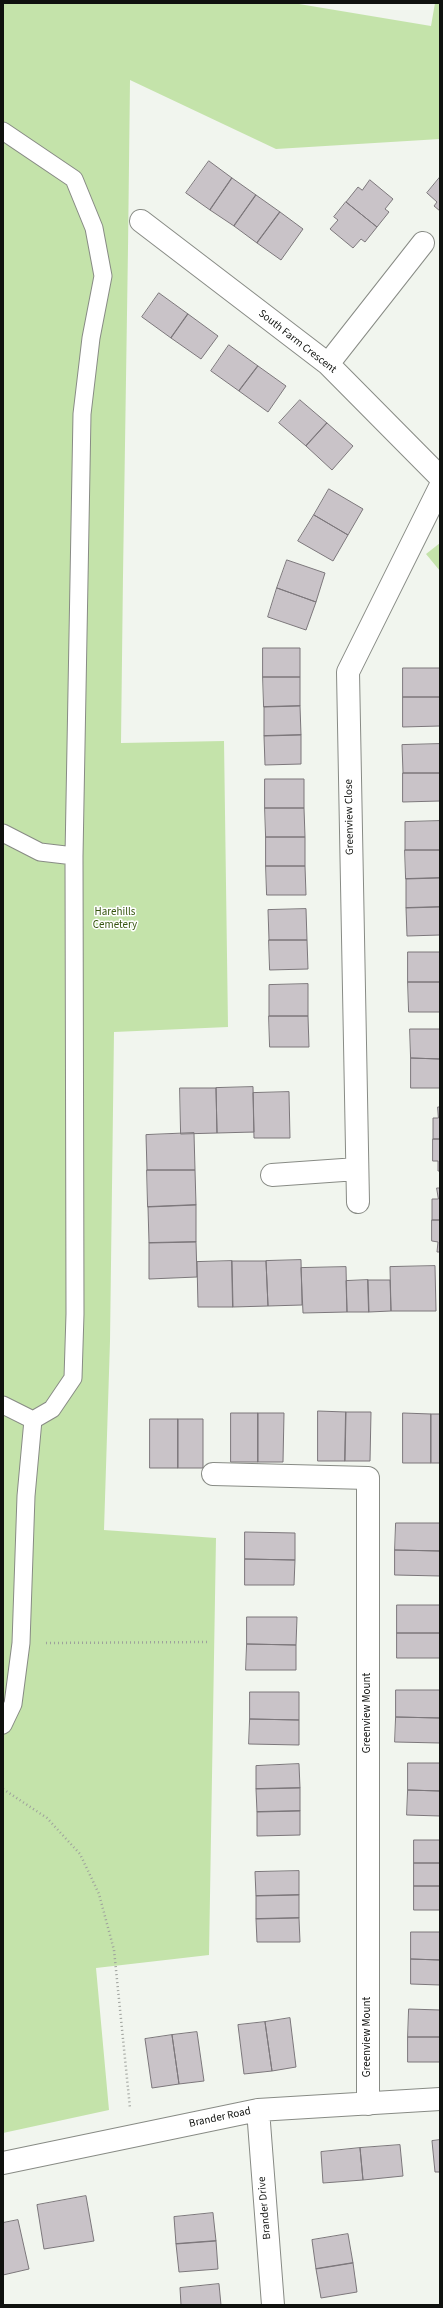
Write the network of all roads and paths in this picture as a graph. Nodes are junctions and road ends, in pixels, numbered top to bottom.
1 (3, 131) edge
2 (141, 221) dead end
3 (423, 243) dead end
4 (328, 364) junction
5 (440, 477) edge
6 (440, 487) edge
7 (3, 833) edge
8 (74, 856) junction
9 (357, 1169) junction
10 (272, 1175) dead end
11 (358, 1202) dead end
12 (3, 1405) edge
13 (33, 1420) junction
14 (213, 1474) dead end
15 (209, 1642) dead end
16 (21, 1643) junction
17 (3, 1725) edge
18 (3, 1789) edge
19 (440, 2099) edge
20 (368, 2104) junction
21 (258, 2110) junction
22 (136, 2136) junction
23 (3, 2163) edge
24 (273, 2305) edge

1 - 8 lane
2 - 4 street, South Farm Crescent
3 - 4 street
4 - 5 street, South Farm Crescent
6 - 9 street, Greenview Close
7 - 8 lane
8 - 13 lane
9 - 10 street
9 - 11 street, Greenview Close
12 - 13 lane
13 - 16 lane
14 - 20 street, Greenview Mount
15 - 16 path
16 - 17 lane
18 - 22 path
19 - 20 street, Brander Road
20 - 21 street, Brander Road
21 - 22 street, Brander Road
21 - 24 street, Brander Drive
22 - 23 street, Brander Road

